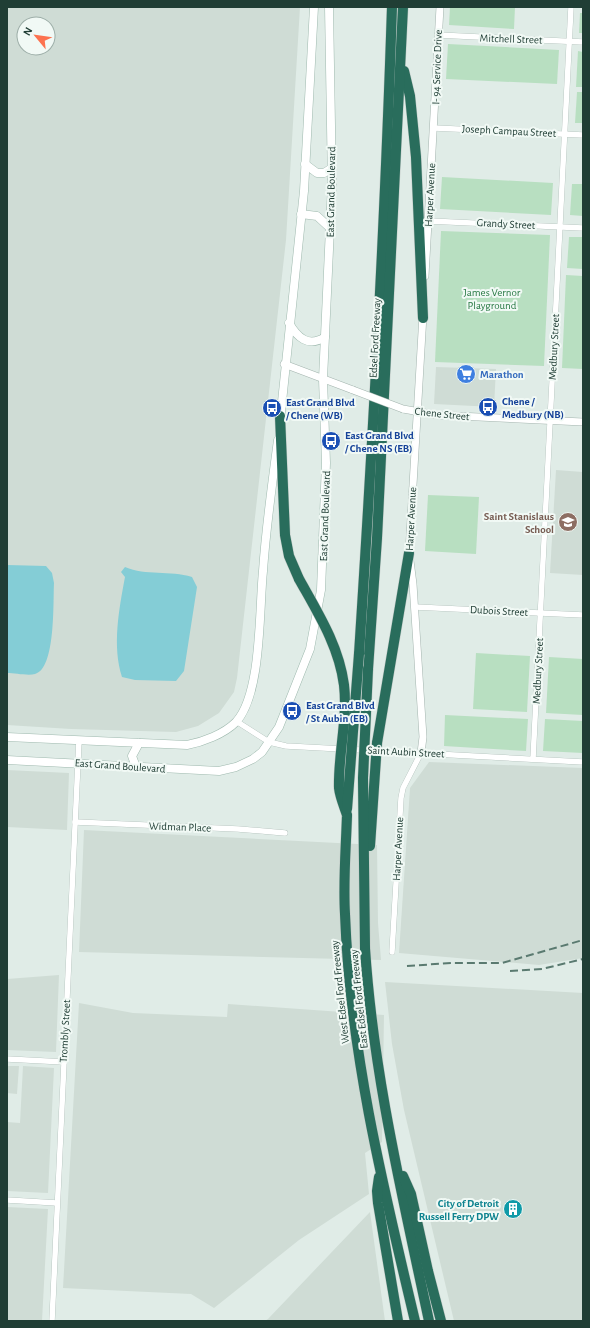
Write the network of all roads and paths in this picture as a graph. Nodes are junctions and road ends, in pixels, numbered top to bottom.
1 (314, 7) edge
2 (330, 7) edge
3 (392, 7) edge
4 (403, 7) edge
5 (440, 7) edge
6 (571, 7) edge
7 (438, 35) junction
8 (569, 41) junction
9 (583, 42) edge
10 (400, 59) junction
11 (434, 128) junction
12 (565, 134) junction
13 (583, 135) edge
14 (305, 164) junction
15 (332, 168) junction
16 (301, 214) junction
17 (429, 220) junction
18 (560, 226) junction
19 (330, 228) junction
20 (583, 228) edge
21 (423, 318) junction
22 (289, 323) junction
23 (325, 337) junction
24 (284, 364) junction
25 (323, 379) junction
26 (417, 413) junction
27 (280, 416) junction
28 (550, 421) junction
29 (583, 422) edge
30 (409, 553) junction
31 (415, 607) junction
32 (540, 613) junction
33 (583, 615) edge
34 (359, 654) joint
35 (368, 669) joint
36 (236, 721) junction
37 (7, 737) edge
38 (79, 740) junction
39 (269, 742) junction
40 (139, 743) junction
41 (421, 753) junction
42 (533, 759) junction
43 (7, 760) edge
44 (583, 762) edge
45 (78, 763) junction
46 (136, 767) junction
47 (347, 815) junction
48 (75, 822) junction
49 (285, 833) dead end
50 (365, 948) junction
51 (392, 952) dead end
52 (7, 1059) edge
53 (64, 1062) junction
54 (397, 1166) junction
55 (380, 1172) junction
56 (7, 1200) edge
57 (57, 1203) junction
58 (52, 1321) edge
59 (398, 1321) edge
60 (415, 1321) edge
61 (429, 1321) edge
62 (441, 1321) edge

1 - 14 main road, East Grand Boulevard
2 - 15 main road, East Grand Boulevard
3 - 34 highway, Edsel Ford Freeway
4 - 10 highway, Edsel Ford Freeway
5 - 7 street, I- 94 Service Drive
6 - 8 street, Medbury Street
7 - 8 street, Mitchell Street
7 - 11 street, I- 94 Service Drive
8 - 9 street, Mitchell Street
8 - 12 street, Medbury Street
10 - 21 highway
10 - 35 highway, Edsel Ford Freeway
11 - 12 street, Joseph Campau Street
11 - 17 street, Harper Avenue
12 - 13 street, Joseph Campau Street
12 - 18 street, Medbury Street
14 - 15 main road
14 - 16 main road, East Grand Boulevard
15 - 19 main road, East Grand Boulevard
16 - 19 main road
16 - 22 main road, East Grand Boulevard
17 - 18 street, Grandy Street
17 - 21 street, Harper Avenue
18 - 20 street, Grandy Street
18 - 28 street, Medbury Street
19 - 23 main road, East Grand Boulevard
21 - 26 street, Harper Avenue
22 - 23 main road
22 - 24 main road, East Grand Boulevard
23 - 25 main road, East Grand Boulevard
24 - 25 street, Chene Street
24 - 27 main road, East Grand Boulevard
25 - 26 street, Chene Street, bridge
25 - 39 main road, East Grand Boulevard
26 - 28 street, Chene Street
26 - 30 street, Harper Avenue
27 - 36 main road, East Grand Boulevard
27 - 47 highway, bridge
28 - 29 street, Chene Street
28 - 32 street, Medbury Street
30 - 31 street, Harper Avenue
30 - 50 highway, bridge
31 - 32 street, Dubois Street
31 - 41 street, Harper Avenue
32 - 33 street, Dubois Street
32 - 42 street, Medbury Street
34 - 47 highway, West Edsel Ford Freeway, bridge
35 - 50 highway, East Edsel Ford Freeway, bridge
36 - 39 street, Saint Aubin Street
36 - 40 main road, East Grand Boulevard
37 - 38 main road, East Grand Boulevard
38 - 40 main road, East Grand Boulevard
38 - 45 street, Trombly Street
39 - 41 street, Saint Aubin Street
39 - 46 main road, East Grand Boulevard
40 - 46 main road
41 - 42 street, Saint Aubin Street
41 - 51 street, Harper Avenue
42 - 44 street, Saint Aubin Street
43 - 45 main road, East Grand Boulevard
45 - 46 main road, East Grand Boulevard
45 - 48 street, Trombly Street
47 - 55 highway, West Edsel Ford Freeway
48 - 49 street, Widman Place
48 - 53 street, Trombly Street
50 - 54 highway, East Edsel Ford Freeway
52 - 53 street
53 - 57 street, Trombly Street
54 - 61 highway, East Edsel Ford Freeway
54 - 62 highway
55 - 59 highway
55 - 60 highway, West Edsel Ford Freeway
56 - 57 street
57 - 58 street, Trombly Street

